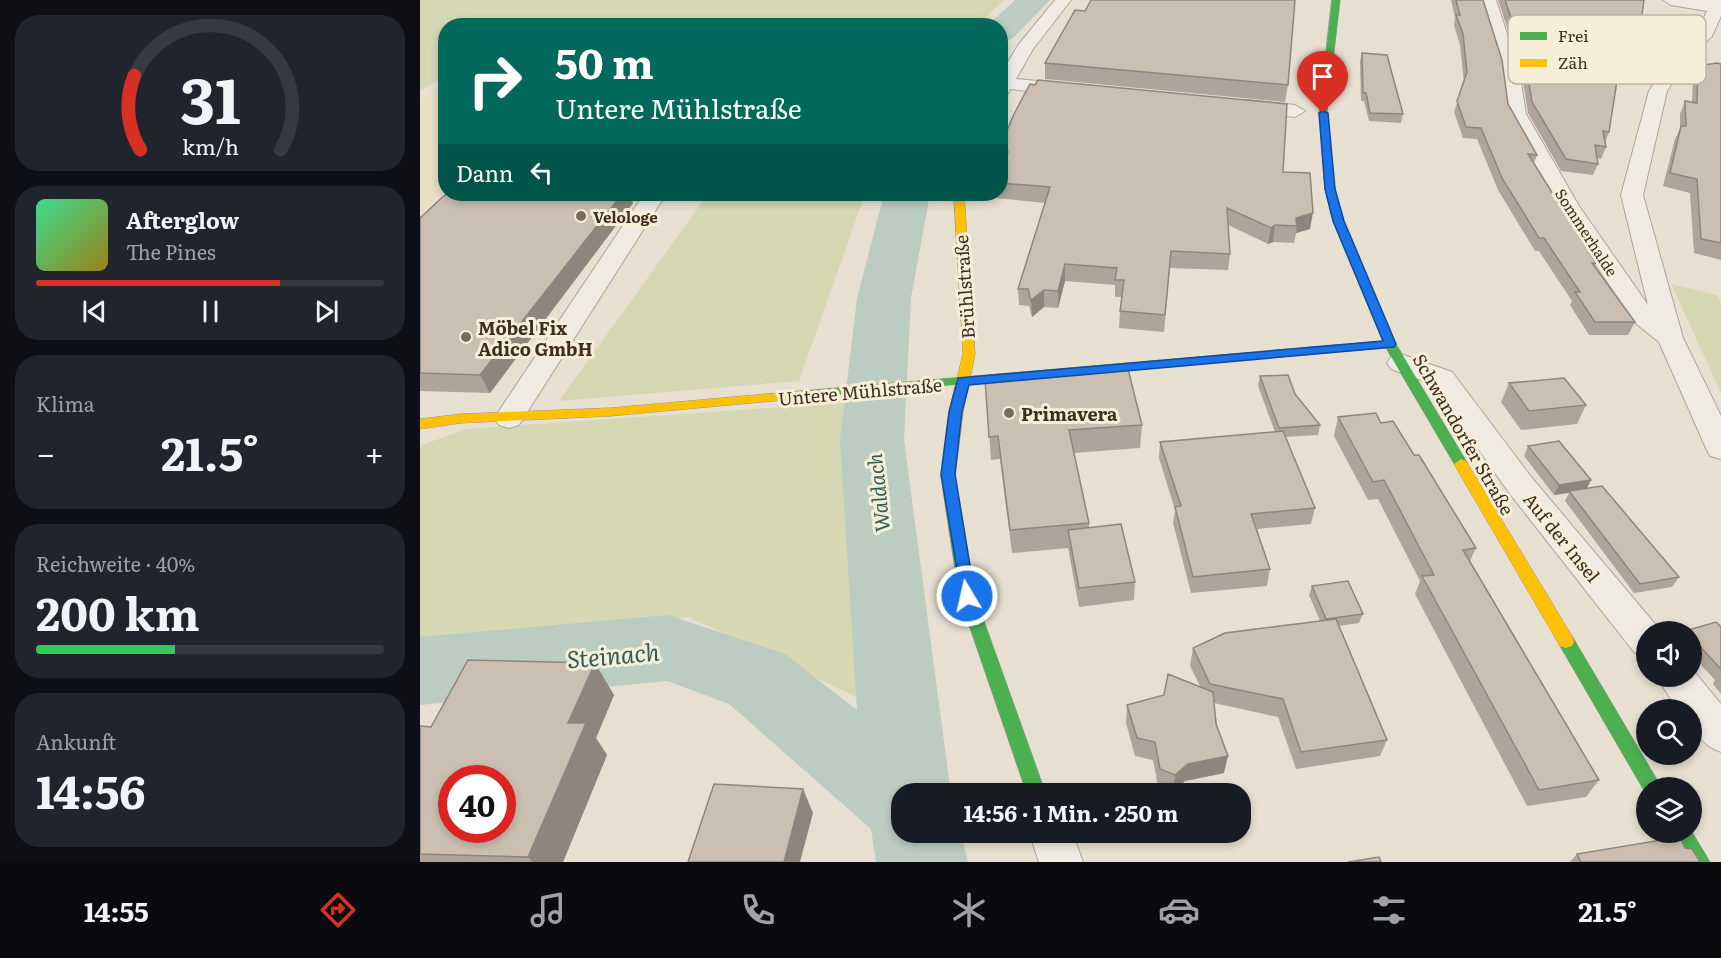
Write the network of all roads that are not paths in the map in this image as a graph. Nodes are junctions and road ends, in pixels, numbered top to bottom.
1 (1063, 0) edge
2 (1336, 0) edge
3 (1488, 0) edge
4 (1671, 0) edge
5 (1719, 4) edge
6 (1706, 32) edge
7 (1508, 64) edge
8 (1008, 78) edge
9 (1512, 84) edge
10 (1662, 84) edge
11 (1008, 87) edge
12 (1086, 91) edge
13 (1225, 104) edge
14 (1294, 111) dead end
15 (650, 201) edge
16 (959, 201) edge
17 (1670, 338) junction
18 (1396, 354) junction
19 (963, 381) junction
20 (509, 418) junction
21 (420, 424) edge
22 (1721, 448) edge
23 (1636, 627) edge
24 (1684, 687) edge
25 (1721, 734) edge
26 (1646, 777) edge
27 (1033, 783) edge
28 (1054, 843) edge
29 (1688, 843) edge
30 (1061, 862) edge
31 (1700, 862) edge

1 - 8 street
2 - 18 street, Schwandorfer Straße
3 - 7 street, Sommerhalde
4 - 5 street
5 - 6 street
9 - 17 street, Sommerhalde
10 - 17 street
11 - 12 street
13 - 14 street
15 - 20 street
16 - 19 street, Brühlstraße
17 - 22 street, Sommerhalde
18 - 19 street, Untere Mühlstraße
18 - 23 street, Auf der Insel
18 - 26 street, Schwandorfer Straße
19 - 20 street, Untere Mühlstraße
19 - 27 street, Brühlstraße
20 - 21 street, Untere Mühlstraße
24 - 25 street
28 - 30 street
29 - 31 street

